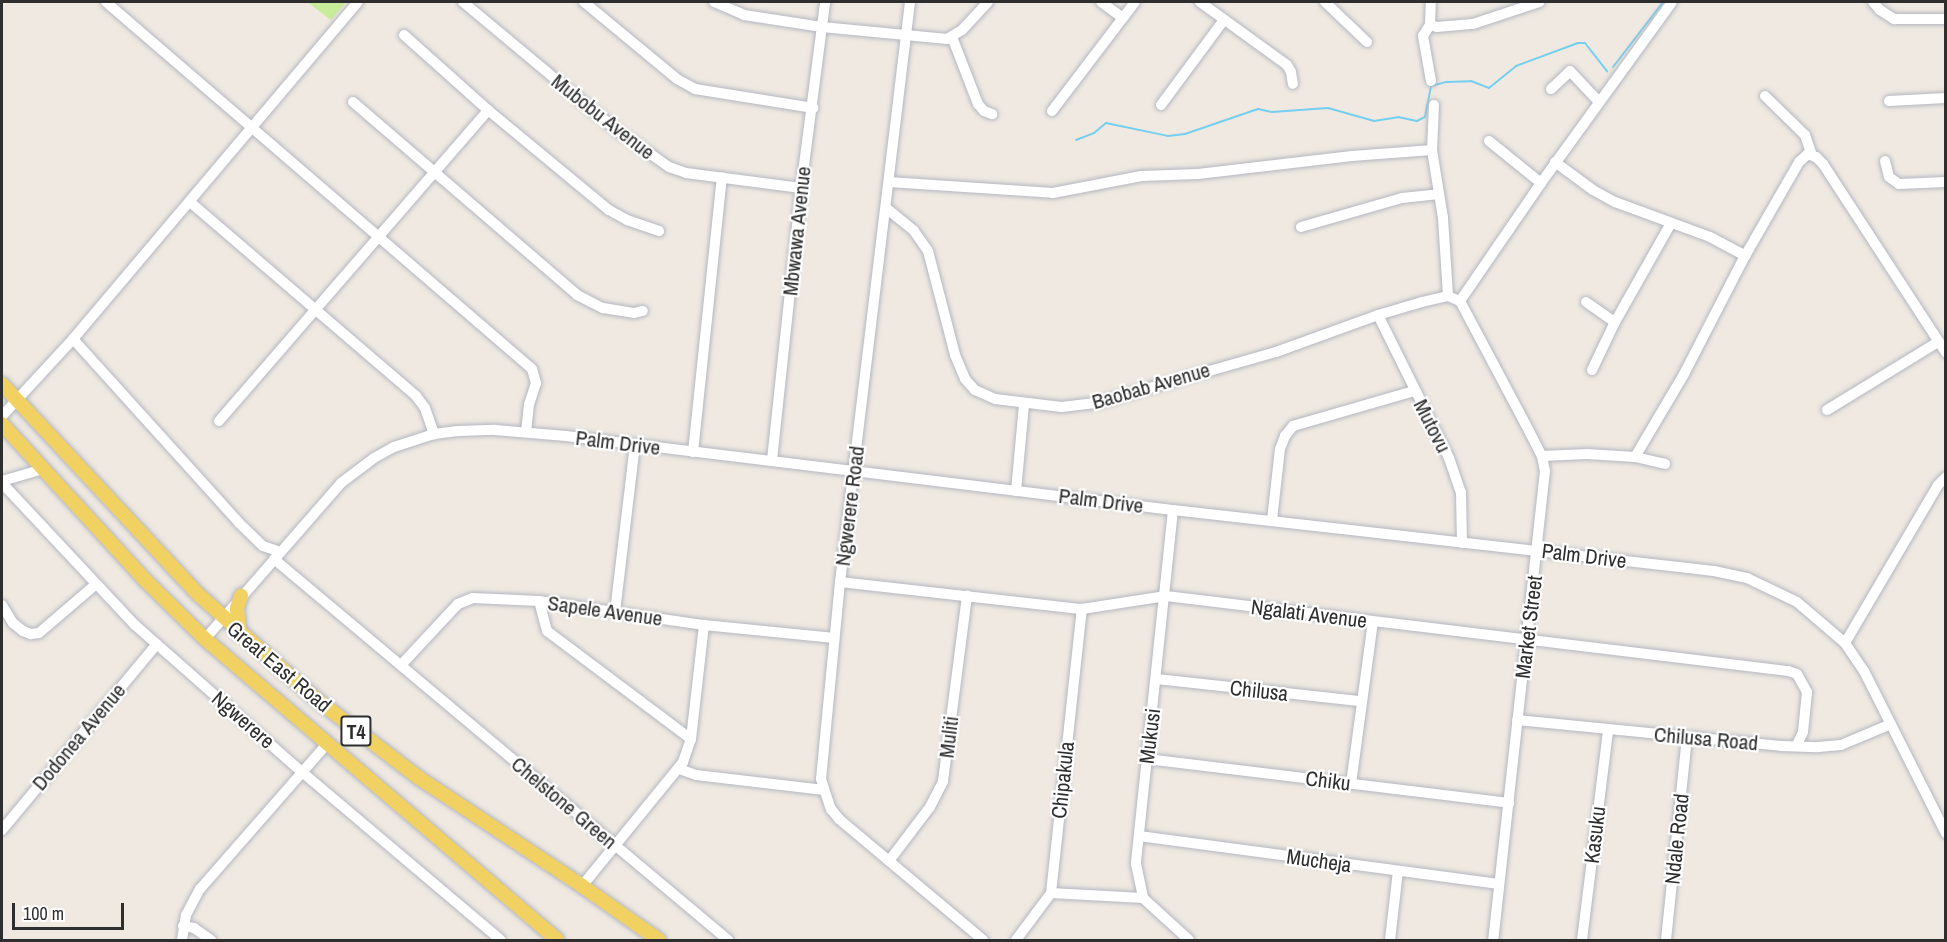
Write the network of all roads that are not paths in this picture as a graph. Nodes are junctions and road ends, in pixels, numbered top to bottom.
1 (106, 2) edge
2 (358, 2) edge
3 (463, 2) edge
4 (584, 2) edge
5 (714, 2) edge
6 (825, 2) edge
7 (910, 2) edge
8 (988, 2) edge
9 (1101, 2) edge
10 (1135, 2) edge
11 (1200, 2) edge
12 (1325, 2) edge
13 (1431, 2) edge
14 (1539, 2) edge
15 (1873, 2) edge
16 (1668, 3) edge
17 (1123, 18) junction
18 (1946, 19) edge
19 (1224, 20) junction
20 (1430, 25) junction
21 (822, 27) junction
22 (404, 35) dead end
23 (905, 37) junction
24 (952, 37) junction
25 (1367, 42) dead end
26 (1431, 81) dead end
27 (1293, 84) dead end
28 (1551, 89) dead end
29 (1765, 96) dead end
30 (1946, 98) edge
31 (1889, 101) dead end
32 (353, 102) dead end
33 (1599, 102) junction
34 (1161, 105) dead end
35 (1434, 105) dead end
36 (813, 108) junction
37 (488, 110) junction
38 (1052, 111) dead end
39 (993, 114) dead end
40 (254, 128) junction
41 (1489, 141) dead end
42 (1432, 150) junction
43 (1812, 155) junction
44 (1885, 161) dead end
45 (1555, 162) junction
46 (434, 173) junction
47 (722, 178) junction
48 (889, 182) junction
49 (1946, 182) edge
50 (1541, 183) junction
51 (801, 188) junction
52 (1439, 194) junction
53 (190, 202) junction
54 (886, 208) junction
55 (1671, 223) junction
56 (1301, 227) dead end
57 (659, 231) dead end
58 (379, 237) junction
59 (1745, 256) junction
60 (1448, 296) junction
61 (1460, 301) junction
62 (1586, 302) dead end
63 (315, 311) junction
64 (643, 311) dead end
65 (1378, 315) junction
66 (1615, 322) junction
67 (73, 339) junction
68 (1938, 342) junction
69 (1946, 353) edge
70 (1592, 370) dead end
71 (2, 384) edge
72 (1414, 391) junction
73 (17, 401) junction
74 (1024, 404) junction
75 (1827, 410) dead end
76 (2, 416) edge
77 (219, 421) dead end
78 (2, 424) edge
79 (526, 432) junction
80 (434, 435) junction
81 (635, 445) junction
82 (693, 452) junction
83 (1542, 456) junction
84 (1635, 457) junction
85 (772, 460) junction
86 (1665, 464) dead end
87 (43, 469) junction
88 (854, 472) junction
89 (1946, 477) edge
90 (2, 482) edge
91 (1017, 491) junction
92 (1173, 510) junction
93 (1272, 520) junction
94 (1462, 543) junction
95 (1538, 551) junction
96 (277, 555) junction
97 (840, 582) junction
98 (95, 585) junction
99 (241, 596) junction
100 (968, 596) junction
101 (1166, 596) junction
102 (539, 601) junction
103 (206, 602) junction
104 (2, 605) edge
105 (1083, 609) junction
106 (615, 612) junction
107 (223, 619) junction
108 (1373, 622) junction
109 (704, 625) junction
110 (240, 634) junction
111 (834, 638) junction
112 (205, 639) junction
113 (1528, 640) junction
114 (1845, 643) junction
115 (157, 644) junction
116 (402, 664) junction
117 (1157, 679) junction
118 (1361, 701) junction
119 (1517, 720) junction
120 (1891, 724) junction
121 (1608, 730) junction
122 (1687, 737) junction
123 (691, 739) junction
124 (326, 745) junction
125 (1797, 745) junction
126 (1147, 759) junction
127 (679, 769) junction
128 (302, 772) junction
129 (1351, 784) junction
130 (824, 790) junction
131 (1509, 803) junction
132 (2, 830) edge
133 (1946, 833) edge
134 (1139, 836) junction
135 (615, 846) junction
136 (889, 861) junction
137 (1398, 871) junction
138 (1499, 884) junction
139 (582, 886) junction
140 (1051, 893) junction
141 (1143, 898) junction
142 (186, 923) junction
143 (182, 940) edge
144 (189, 940) edge
145 (211, 940) edge
146 (501, 940) edge
147 (557, 940) edge
148 (659, 940) edge
149 (728, 940) edge
150 (983, 940) edge
151 (1016, 940) edge
152 (1190, 940) edge
153 (1390, 940) edge
154 (1493, 940) edge
155 (1582, 940) edge
156 (1666, 940) edge

1 - 40 street
2 - 40 street
3 - 47 street, Mubobu Avenue
4 - 36 street
5 - 21 street
6 - 21 street, Mbwawa Avenue
7 - 23 street, Ngwerere Road
8 - 24 street
9 - 17 street
10 - 17 street
11 - 19 street
12 - 25 street
13 - 20 street
14 - 20 street
15 - 18 street
16 - 33 street
17 - 38 street
19 - 27 street
19 - 34 street
20 - 26 street
21 - 23 street
21 - 36 street, Mbwawa Avenue
22 - 37 street
23 - 24 street
23 - 48 street, Ngwerere Road
24 - 39 street
28 - 33 street
29 - 43 street
30 - 31 street
32 - 46 street
33 - 45 street
35 - 42 street
36 - 51 street, Mbwawa Avenue
37 - 46 street
37 - 57 street
40 - 53 street
40 - 58 street
41 - 50 street
42 - 48 street
42 - 52 street
43 - 59 street
43 - 68 street
44 - 49 street
45 - 50 street
45 - 55 street
46 - 58 street
46 - 64 street
47 - 51 street, Mubobu Avenue
47 - 82 street
48 - 54 street, Ngwerere Road
50 - 61 street
51 - 85 street, Mbwawa Avenue
52 - 56 street
52 - 60 street
53 - 63 street
53 - 67 street
54 - 74 street, Baobab Avenue
54 - 88 street, Ngwerere Road
55 - 59 street
55 - 66 street
58 - 63 street
58 - 79 street
59 - 84 street
60 - 61 street
60 - 65 street, Baobab Avenue
61 - 83 street, Market Street
62 - 66 street
63 - 77 street
63 - 80 street
65 - 72 street, Mutovu
65 - 74 street, Baobab Avenue
66 - 70 street
67 - 73 street
67 - 96 street, Chelstone Green
68 - 69 street
68 - 75 street
71 - 73 main road, Great East Road / T4
72 - 93 street
72 - 94 street, Mutovu
73 - 76 street
73 - 103 main road, Great East Road / T4
74 - 91 street
78 - 87 main road, Great East Road / T4
79 - 80 street, Palm Drive
79 - 81 street, Palm Drive
80 - 96 street, Palm Drive
81 - 82 street, Palm Drive
81 - 106 street
82 - 85 street, Palm Drive
83 - 84 street
83 - 95 street, Market Street
84 - 86 street
85 - 88 street, Palm Drive
87 - 90 street
87 - 112 main road, Great East Road / T4
88 - 91 street, Palm Drive
88 - 97 street, Ngwerere Road
89 - 114 street
90 - 98 street, Ngwerere
91 - 92 street, Palm Drive
92 - 93 street, Palm Drive
92 - 101 street, Mukusi
93 - 94 street, Palm Drive
94 - 95 street, Palm Drive
95 - 113 street, Market Street
95 - 114 street, Palm Drive
96 - 99 street, Palm Drive
96 - 116 street, Chelstone Green
97 - 100 street, Ngalati Avenue
97 - 111 street, Ngwerere Road
98 - 104 street
98 - 115 street, Ngwerere
99 - 103 main road
99 - 107 street, Palm Drive
99 - 110 main road
100 - 105 street, Ngalati Avenue
100 - 136 street, Muliti
101 - 105 street, Ngalati Avenue
101 - 108 street, Ngalati Avenue
101 - 117 street, Mukusi
102 - 106 street, Sapele Avenue
102 - 116 street, Sapele Avenue
102 - 123 street
103 - 107 main road, Great East Road / T4
105 - 140 street, Chipakula
106 - 109 street, Sapele Avenue
107 - 110 main road, Great East Road / T4
107 - 112 street, Palm Drive
108 - 113 street, Ngalati Avenue
108 - 118 street
109 - 111 street, Sapele Avenue
109 - 123 street
110 - 139 main road, Great East Road / T4
111 - 130 street, Ngwerere Road
112 - 124 main road, Great East Road / T4
113 - 119 street, Market Street
113 - 125 street, Ngalati Avenue
114 - 120 street, Palm Drive
115 - 128 street, Ngwerere
115 - 132 street, Dodonea Avenue
116 - 135 street, Chelstone Green
117 - 118 street, Chilusa
117 - 126 street, Mukusi
118 - 129 street
119 - 121 street, Chilusa Road
119 - 131 street, Market Street
120 - 125 street, Chilusa Road
120 - 133 street, Palm Drive
121 - 122 street, Chilusa Road
121 - 155 street, Kasuku
122 - 125 street, Chilusa Road
122 - 156 street, Ndale Road
123 - 127 street
124 - 128 street
124 - 147 main road, Great East Road / T4
126 - 129 street, Chiku
126 - 134 street, Mukusi
127 - 130 street
127 - 135 street
128 - 142 street
128 - 146 street, Ngwerere
129 - 131 street, Chiku
130 - 136 street, Ngwerere Road
131 - 138 street, Market Street
134 - 137 street, Mucheja
134 - 141 street, Mukusi
135 - 139 street
135 - 149 street, Chelstone Green
136 - 150 street, Ngwerere Road
137 - 138 street, Mucheja
137 - 153 street
138 - 154 street, Market Street
139 - 148 main road, Great East Road / T4
140 - 141 street
140 - 151 street
141 - 152 street
142 - 143 street
142 - 144 street
142 - 145 street

